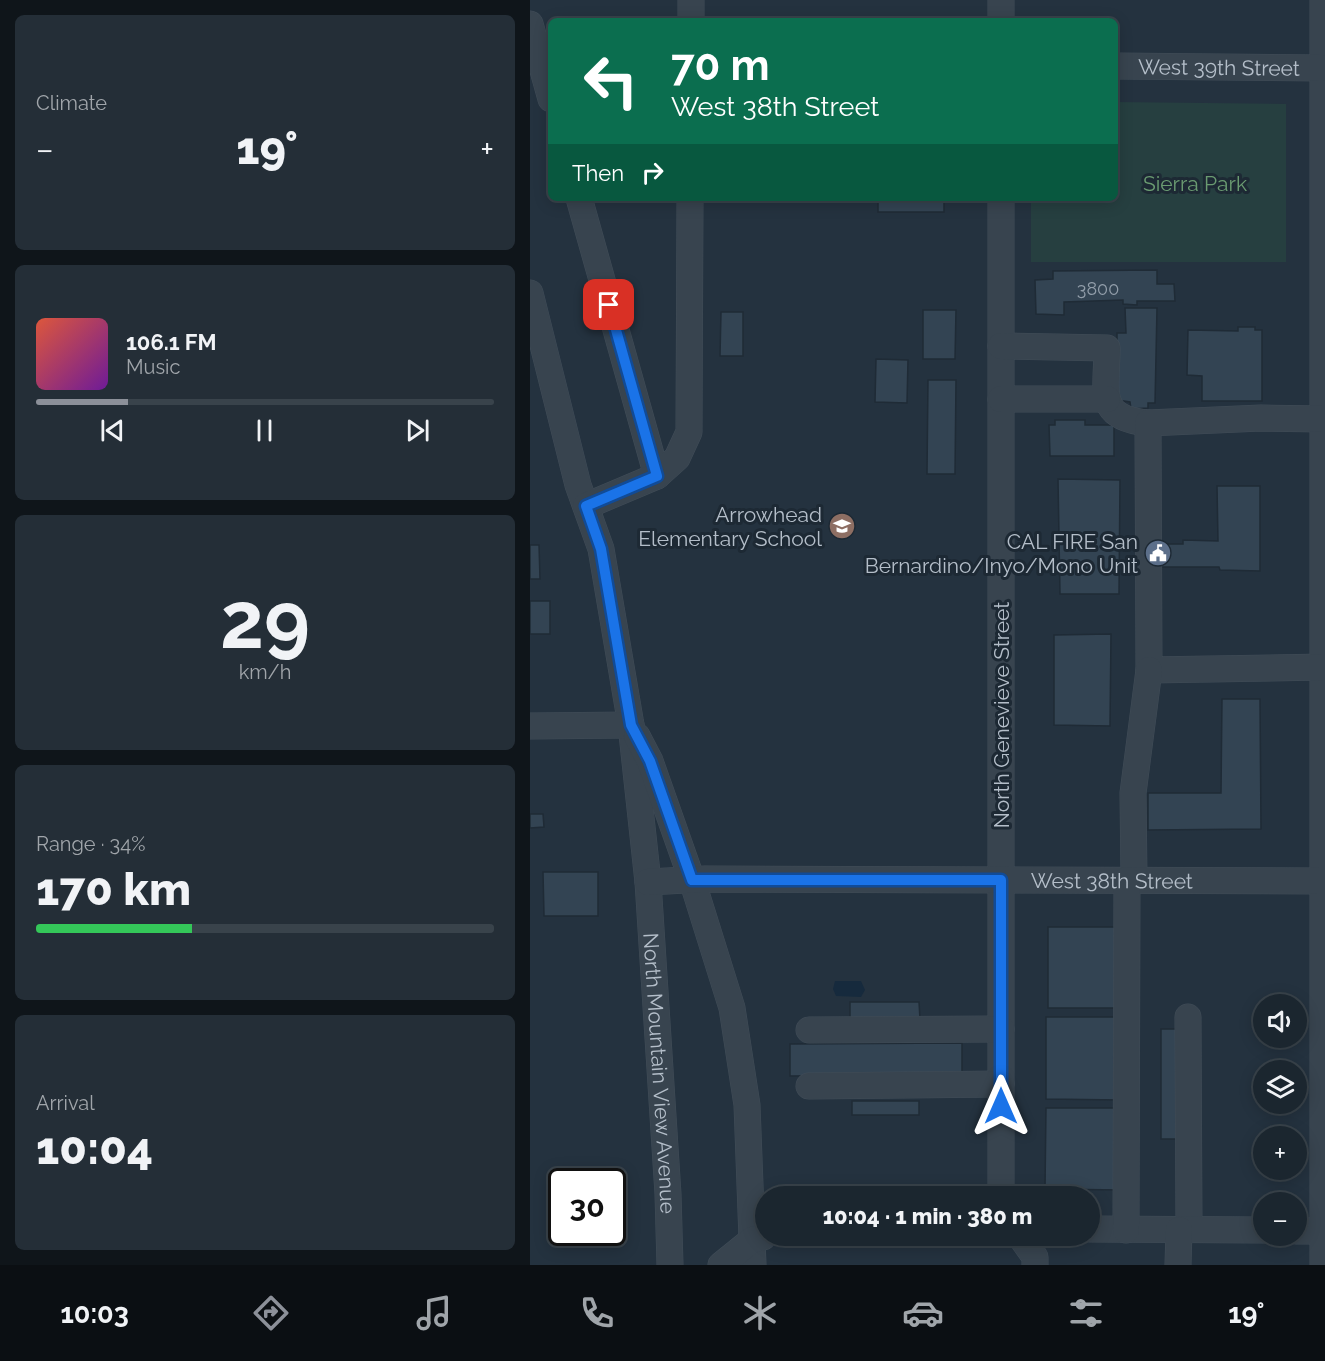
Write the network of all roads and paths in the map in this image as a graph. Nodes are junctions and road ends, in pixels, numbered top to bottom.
1 (691, 0) edge
2 (1001, 0) edge
3 (1323, 0) edge
4 (691, 18) edge
5 (1001, 18) edge
6 (530, 24) edge
7 (1324, 64) edge
8 (1118, 66) edge
9 (548, 88) edge
10 (580, 201) edge
11 (690, 201) edge
12 (1001, 201) edge
13 (530, 292) edge
14 (1324, 342) edge
15 (1001, 346) junction
16 (1001, 399) junction
17 (1107, 399) junction
18 (1324, 419) junction
19 (1148, 423) junction
20 (657, 476) junction
21 (586, 506) junction
22 (1324, 667) junction
23 (1149, 670) junction
24 (631, 725) junction
25 (530, 726) edge
26 (692, 880) junction
27 (1001, 880) junction
28 (1130, 880) junction
29 (1325, 881) edge
30 (648, 882) junction
31 (1188, 1017) dead end
32 (1001, 1029) junction
33 (809, 1030) dead end
34 (1001, 1084) junction
35 (809, 1086) dead end
36 (1001, 1186) edge
37 (1100, 1229) edge
38 (1127, 1230) junction
39 (1184, 1230) junction
40 (1253, 1230) edge
41 (1307, 1231) edge
42 (1324, 1231) edge
43 (1027, 1246) edge
44 (757, 1247) edge
45 (670, 1265) edge
46 (721, 1265) edge
47 (1035, 1265) edge
48 (1178, 1265) edge
49 (1323, 1265) edge

1 - 4 street
2 - 5 street
3 - 7 street
6 - 9 street
7 - 8 street, West 39th Street
7 - 14 street
10 - 20 street
11 - 20 street
12 - 15 street, North Genevieve Street
13 - 21 street
14 - 18 street
15 - 16 street, North Genevieve Street
15 - 17 street
16 - 17 street
16 - 27 street, North Genevieve Street
17 - 19 street
18 - 19 street
18 - 22 street
19 - 23 street
20 - 21 street
21 - 24 street
22 - 23 street
22 - 29 street
23 - 28 street
24 - 25 street
24 - 26 street
24 - 30 street, North Mountain View Avenue
26 - 27 street, West 38th Street
26 - 30 street, West 38th Street
26 - 44 street
27 - 28 street, West 38th Street
27 - 32 street, North Genevieve Street
28 - 29 street, West 38th Street
28 - 38 street
29 - 42 street
30 - 45 street, North Mountain View Avenue
31 - 39 street
32 - 33 street
32 - 34 street, North Genevieve Street
34 - 35 street
34 - 36 street, North Genevieve Street
37 - 38 street
38 - 39 street
39 - 40 street
39 - 48 street
41 - 42 street
42 - 49 street
43 - 47 street
44 - 46 street

